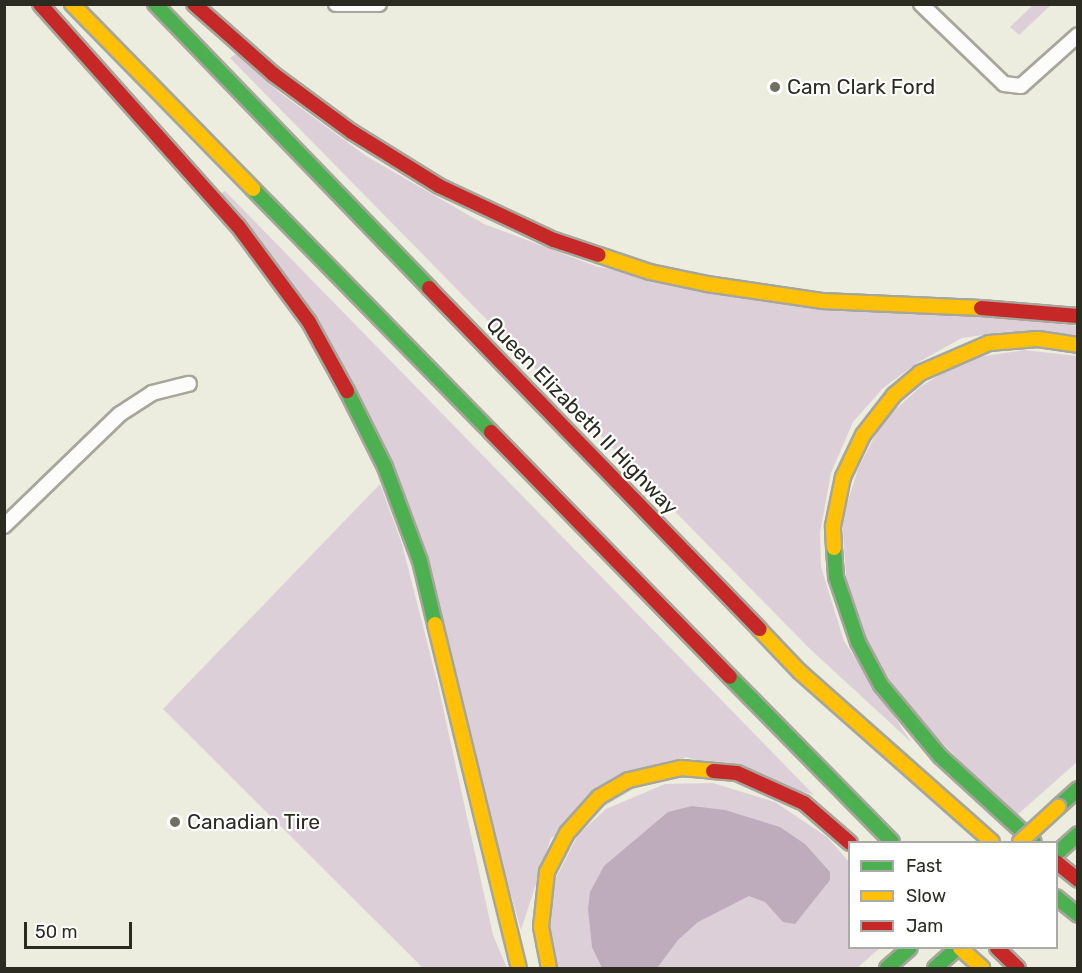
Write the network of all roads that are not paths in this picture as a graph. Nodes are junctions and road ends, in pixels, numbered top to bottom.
1 (40, 4) edge
2 (72, 4) edge
3 (155, 4) edge
4 (194, 4) edge
5 (336, 4) edge
6 (379, 4) edge
7 (921, 4) edge
8 (1077, 35) edge
9 (1077, 316) edge
10 (1077, 345) edge
11 (189, 384) dead end
12 (4, 526) edge
13 (1077, 789) edge
14 (1077, 834) edge
15 (890, 841) edge
16 (990, 841) edge
17 (1022, 841) edge
18 (1032, 841) edge
19 (848, 842) edge
20 (1058, 852) edge
21 (1058, 864) edge
22 (1077, 880) edge
23 (1058, 899) edge
24 (1077, 915) edge
25 (908, 949) edge
26 (958, 949) edge
27 (960, 949) edge
28 (998, 949) edge
29 (519, 969) edge
30 (549, 969) edge
31 (887, 969) edge
32 (935, 969) edge
33 (982, 969) edge
34 (1018, 969) edge

1 - 29 main road
2 - 15 main road
3 - 16 main road, Queen Elizabeth II Highway
4 - 9 main road
5 - 6 street
7 - 8 street
10 - 18 main road
11 - 12 street
13 - 17 main road, bridge
14 - 20 main road
19 - 30 main road
21 - 22 main road
23 - 24 main road
25 - 31 main road
26 - 32 main road
27 - 33 main road
28 - 34 main road

